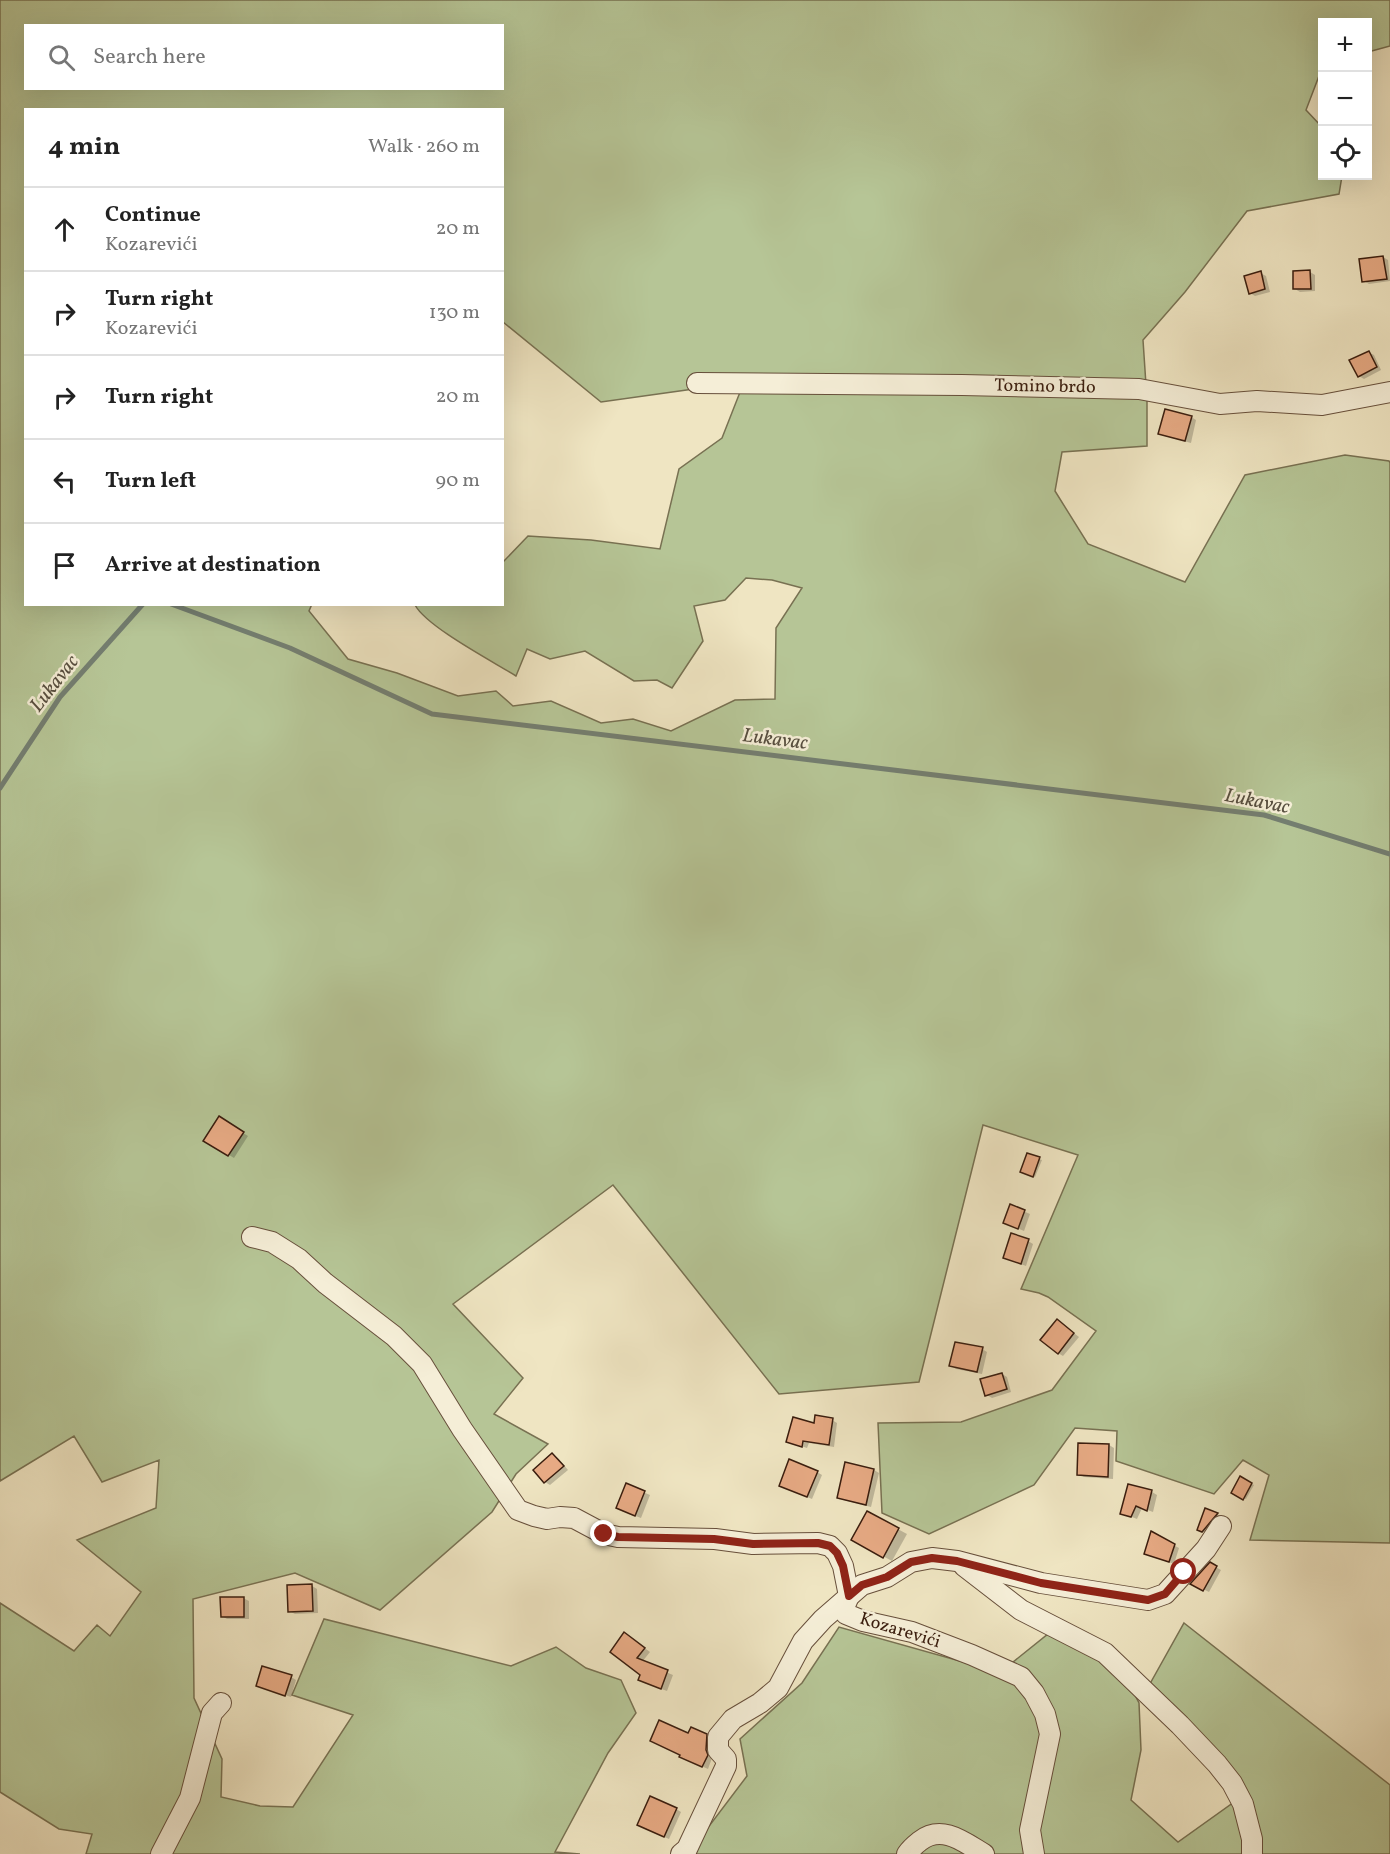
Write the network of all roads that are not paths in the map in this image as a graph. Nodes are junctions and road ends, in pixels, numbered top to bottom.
1 (697, 383) dead end
2 (1390, 392) edge
3 (252, 1237) dead end
4 (1221, 1526) dead end
5 (957, 1561) junction
6 (849, 1596) junction
7 (221, 1703) dead end
8 (161, 1854) edge
9 (681, 1854) edge
10 (907, 1854) edge
11 (984, 1854) edge
12 (1034, 1854) edge
13 (1252, 1854) edge

1 - 2 street, Tomino brdo
3 - 6 street
4 - 5 street, Kozarevići
5 - 6 street, Kozarevići
5 - 13 street
6 - 9 street
6 - 12 street, Kozarevići
7 - 8 street
10 - 11 street

